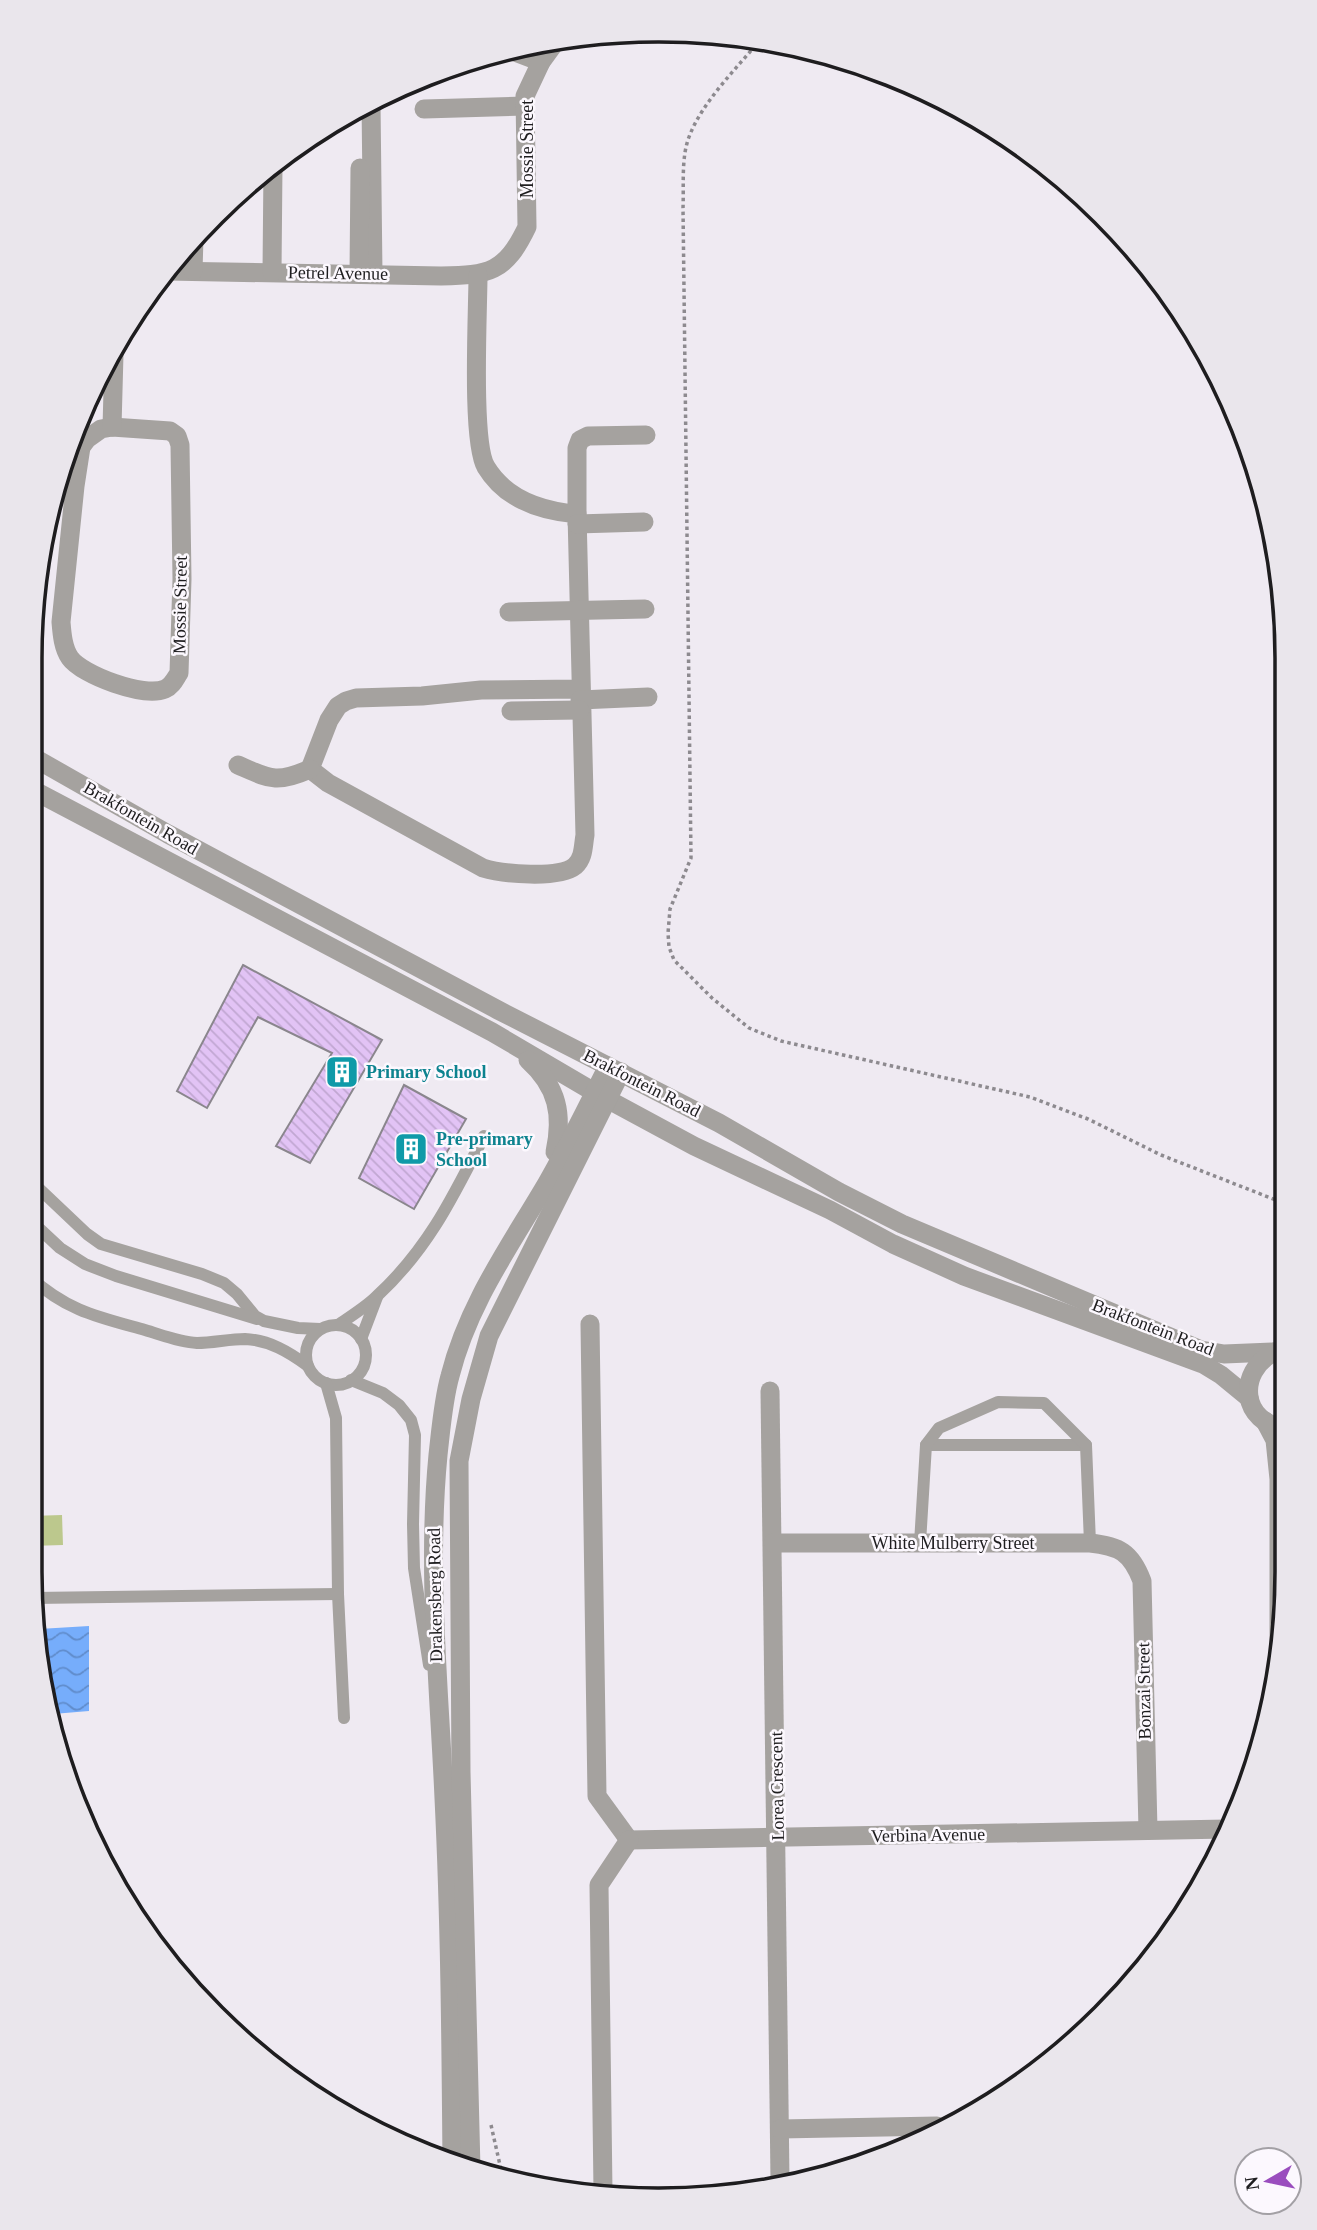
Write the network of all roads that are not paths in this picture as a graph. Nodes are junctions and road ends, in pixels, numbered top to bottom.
1 (548, 52) edge
2 (527, 57) edge
3 (541, 62) junction
4 (524, 106) junction
5 (424, 109) dead end
6 (371, 114) edge
7 (360, 168) dead end
8 (273, 177) edge
9 (182, 267) edge
10 (272, 272) junction
11 (366, 274) junction
12 (478, 275) junction
13 (114, 372) edge
14 (112, 427) junction
15 (646, 435) dead end
16 (577, 519) junction
17 (644, 522) dead end
18 (645, 609) dead end
19 (578, 611) junction
20 (509, 612) dead end
21 (648, 697) dead end
22 (580, 700) junction
23 (511, 711) dead end
24 (42, 762) edge
25 (238, 765) dead end
26 (310, 769) junction
27 (42, 795) edge
28 (492, 1032) junction
29 (614, 1069) junction
30 (600, 1095) junction
31 (484, 1136) dead end
32 (548, 1181) junction
33 (42, 1191) edge
34 (42, 1231) edge
35 (934, 1238) junction
36 (923, 1257) junction
37 (42, 1287) edge
38 (377, 1296) junction
39 (264, 1321) junction
40 (590, 1324) dead end
41 (338, 1325) junction
42 (320, 1329) junction
43 (361, 1339) junction
44 (1275, 1351) edge
45 (1275, 1353) edge
46 (308, 1366) junction
47 (347, 1382) junction
48 (326, 1383) junction
49 (770, 1391) dead end
50 (1249, 1398) junction
51 (336, 1418) junction
52 (1265, 1421) junction
53 (1275, 1424) edge
54 (1275, 1440) edge
55 (926, 1445) junction
56 (1086, 1445) junction
57 (774, 1543) junction
58 (920, 1543) junction
59 (1090, 1543) junction
60 (1128, 1557) joint
61 (338, 1594) junction
62 (43, 1598) edge
63 (437, 1710) junction
64 (344, 1718) dead end
65 (1218, 1829) edge
66 (1148, 1830) junction
67 (777, 1837) junction
68 (629, 1840) junction
69 (926, 2126) edge
70 (780, 2129) junction
71 (452, 2152) edge
72 (471, 2158) edge
73 (780, 2176) edge
74 (603, 2185) edge

1 - 3 street, Mossie Street
2 - 3 street
3 - 4 street, Mossie Street
4 - 5 street
4 - 12 street, Mossie Street
6 - 11 street
7 - 11 street
8 - 10 street
9 - 10 street, Petrel Avenue
10 - 11 street, Petrel Avenue
11 - 12 street, Petrel Avenue
12 - 16 street
13 - 14 street
14 - 14 street, Mossie Street
15 - 16 street
16 - 17 street
16 - 19 street
18 - 19 street
19 - 20 street
19 - 22 street
21 - 22 street
22 - 23 street
22 - 26 street
22 - 26 street
24 - 29 street, Brakfontein Road
25 - 26 street
27 - 28 street, Brakfontein Road
28 - 30 street, Brakfontein Road
28 - 32 street
29 - 30 street, Drakensberg Road
29 - 35 street, Brakfontein Road
30 - 32 street, Drakensberg Road
30 - 36 street, Brakfontein Road
30 - 72 street, Drakensberg Road
31 - 38 lane
32 - 63 street, Drakensberg Road
33 - 39 lane
34 - 39 lane
35 - 36 street
35 - 44 street, Brakfontein Road
36 - 50 street, Brakfontein Road
37 - 46 lane
38 - 41 lane
38 - 43 lane
39 - 42 lane
40 - 68 street
41 - 42 lane
41 - 43 lane
42 - 46 lane
43 - 47 lane
45 - 50 street
46 - 48 lane
47 - 48 lane
47 - 51 lane
47 - 63 lane
48 - 51 lane
49 - 57 street, Lorea Crescent
50 - 52 street, Brakfontein Road
51 - 61 lane
52 - 53 street
52 - 54 street, Brakfontein Road
55 - 56 lane
55 - 56 lane
55 - 58 lane
56 - 59 lane
57 - 58 street, White Mulberry Street
57 - 67 street, Lorea Crescent
58 - 59 street, White Mulberry Street
59 - 60 street, White Mulberry Street
60 - 66 street, Bonzai Street
61 - 62 lane
61 - 64 lane
63 - 71 street, Drakensberg Road
65 - 66 street, Verbina Avenue
66 - 67 street, Verbina Avenue
67 - 68 street, Verbina Avenue
67 - 70 street, Lorea Crescent
68 - 74 street
69 - 70 street
70 - 73 street, Lorea Crescent

